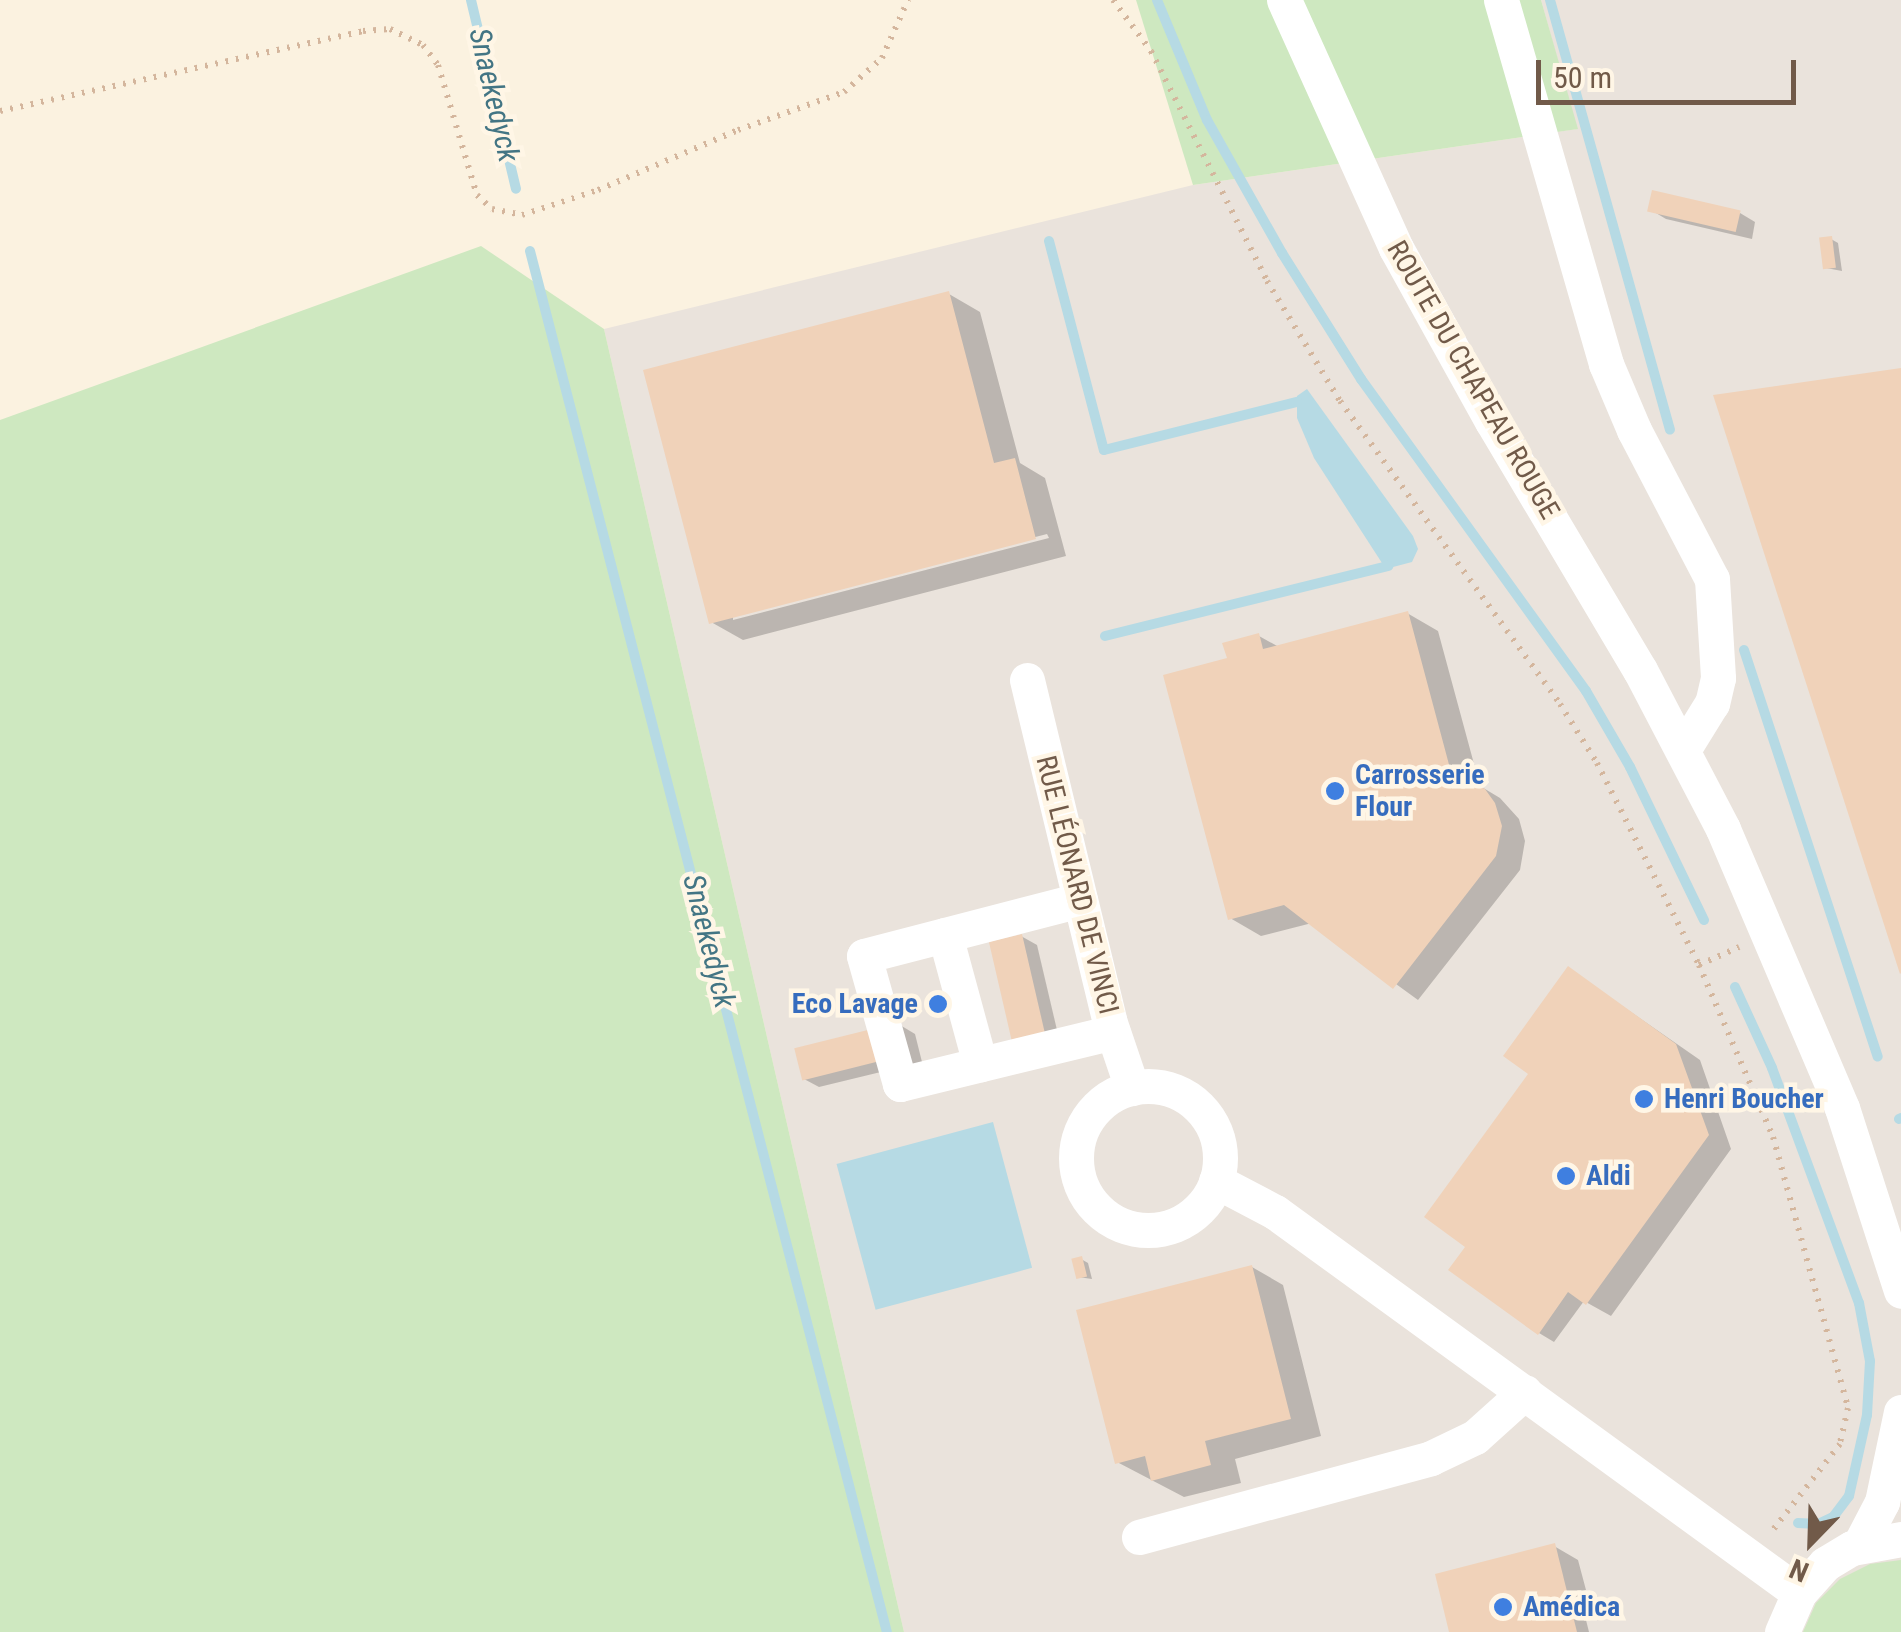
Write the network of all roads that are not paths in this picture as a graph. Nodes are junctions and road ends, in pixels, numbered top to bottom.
1 (1284, 0) edge
2 (1501, 0) edge
3 (1027, 680) dead end
4 (1683, 750) junction
5 (1080, 900) junction
6 (945, 935) junction
7 (1113, 1032) junction
8 (980, 1064) junction
9 (1132, 1088) junction
10 (1216, 1182) junction
11 (1901, 1291) edge
12 (1526, 1392) junction
13 (1901, 1412) edge
14 (1139, 1537) dead end
15 (1901, 1539) edge
16 (1860, 1546) junction
17 (1799, 1593) junction
18 (1782, 1632) edge

1 - 4 street, ROUTE DU CHAPEAU ROUGE
2 - 4 street
3 - 5 street, RUE LÉONARD DE VINCI
4 - 11 street, ROUTE DU CHAPEAU ROUGE
5 - 6 street
5 - 7 street, RUE LÉONARD DE VINCI
6 - 8 street
6 - 8 street
7 - 8 street
7 - 9 street, RUE LÉONARD DE VINCI
9 - 10 street
9 - 10 street
10 - 12 street
12 - 14 street
12 - 17 street
13 - 16 street
15 - 16 street
16 - 17 street
17 - 18 street

